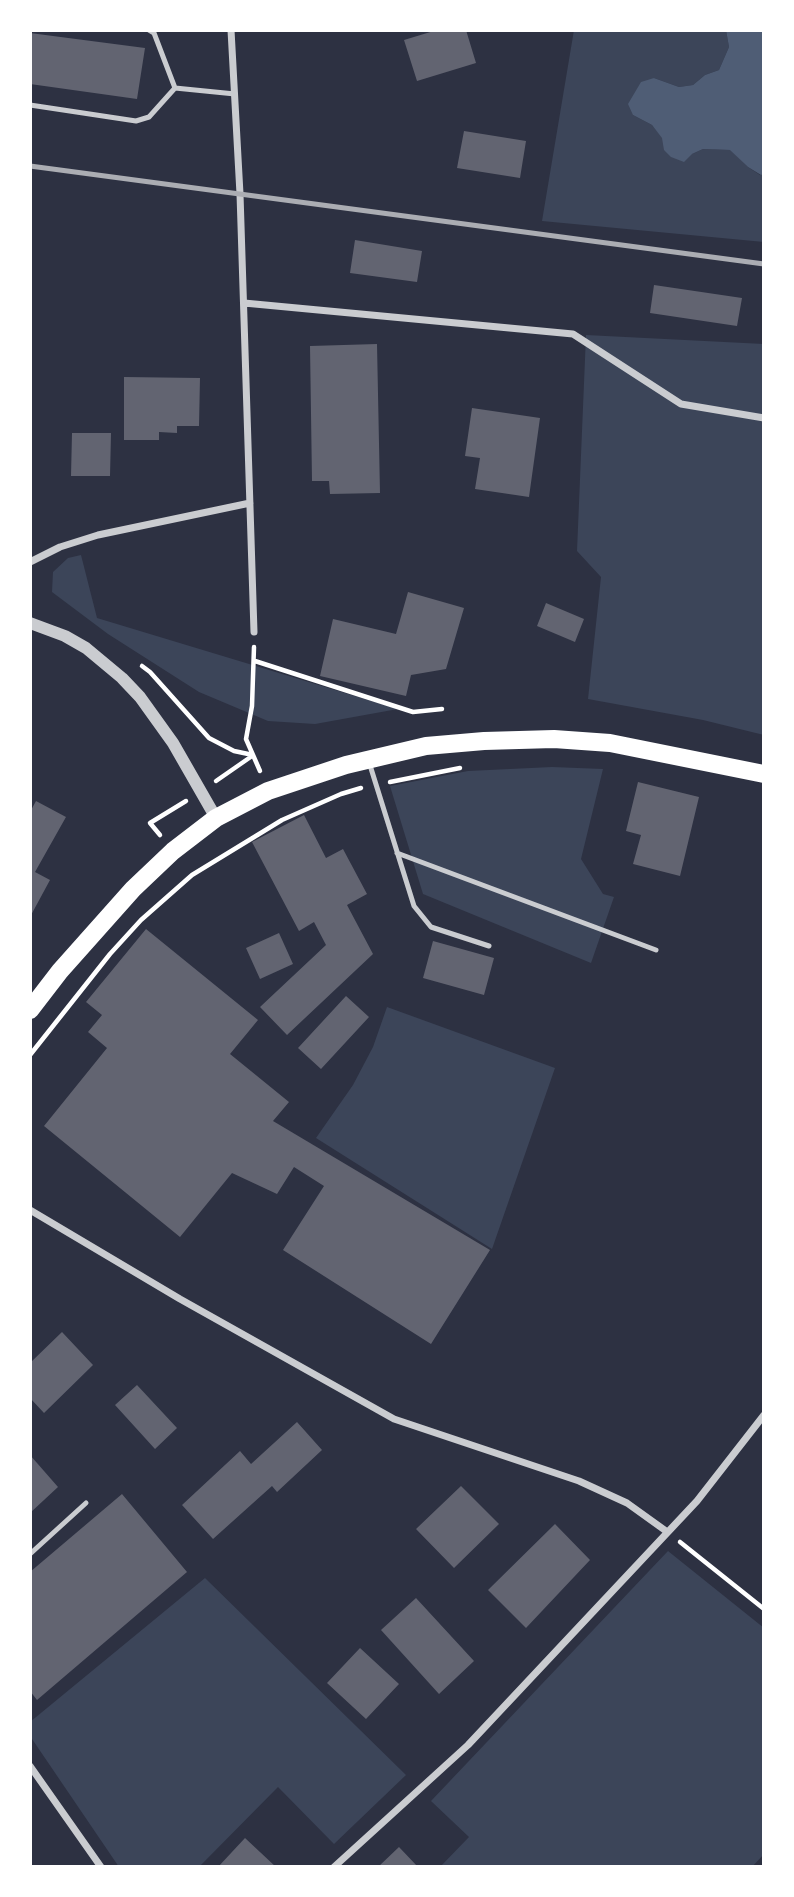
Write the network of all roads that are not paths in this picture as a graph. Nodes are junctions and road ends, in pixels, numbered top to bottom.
1 (149, 30) edge
2 (231, 30) edge
3 (175, 88) junction
4 (234, 94) junction
5 (30, 105) edge
6 (244, 303) junction
7 (764, 418) edge
8 (250, 503) junction
9 (30, 562) edge
10 (30, 623) edge
11 (254, 632) road end
12 (368, 759) junction
13 (764, 774) edge
14 (216, 818) junction
15 (397, 853) junction
16 (489, 946) dead end
17 (656, 950) dead end
18 (30, 1010) edge
19 (30, 1210) edge
20 (764, 1415) edge
21 (86, 1503) dead end
22 (666, 1531) junction
23 (30, 1554) edge
24 (30, 1766) edge
25 (101, 1867) edge
26 (334, 1867) edge

1 - 3 lane
2 - 4 street
3 - 4 lane
3 - 5 lane
4 - 6 street
6 - 7 street
6 - 8 street
8 - 9 street
8 - 11 street
10 - 14 street
12 - 13 main road
12 - 14 main road
12 - 15 lane
14 - 18 main road
15 - 16 lane
15 - 17 lane
19 - 22 street
20 - 22 street
21 - 23 lane
22 - 26 street
24 - 25 street

